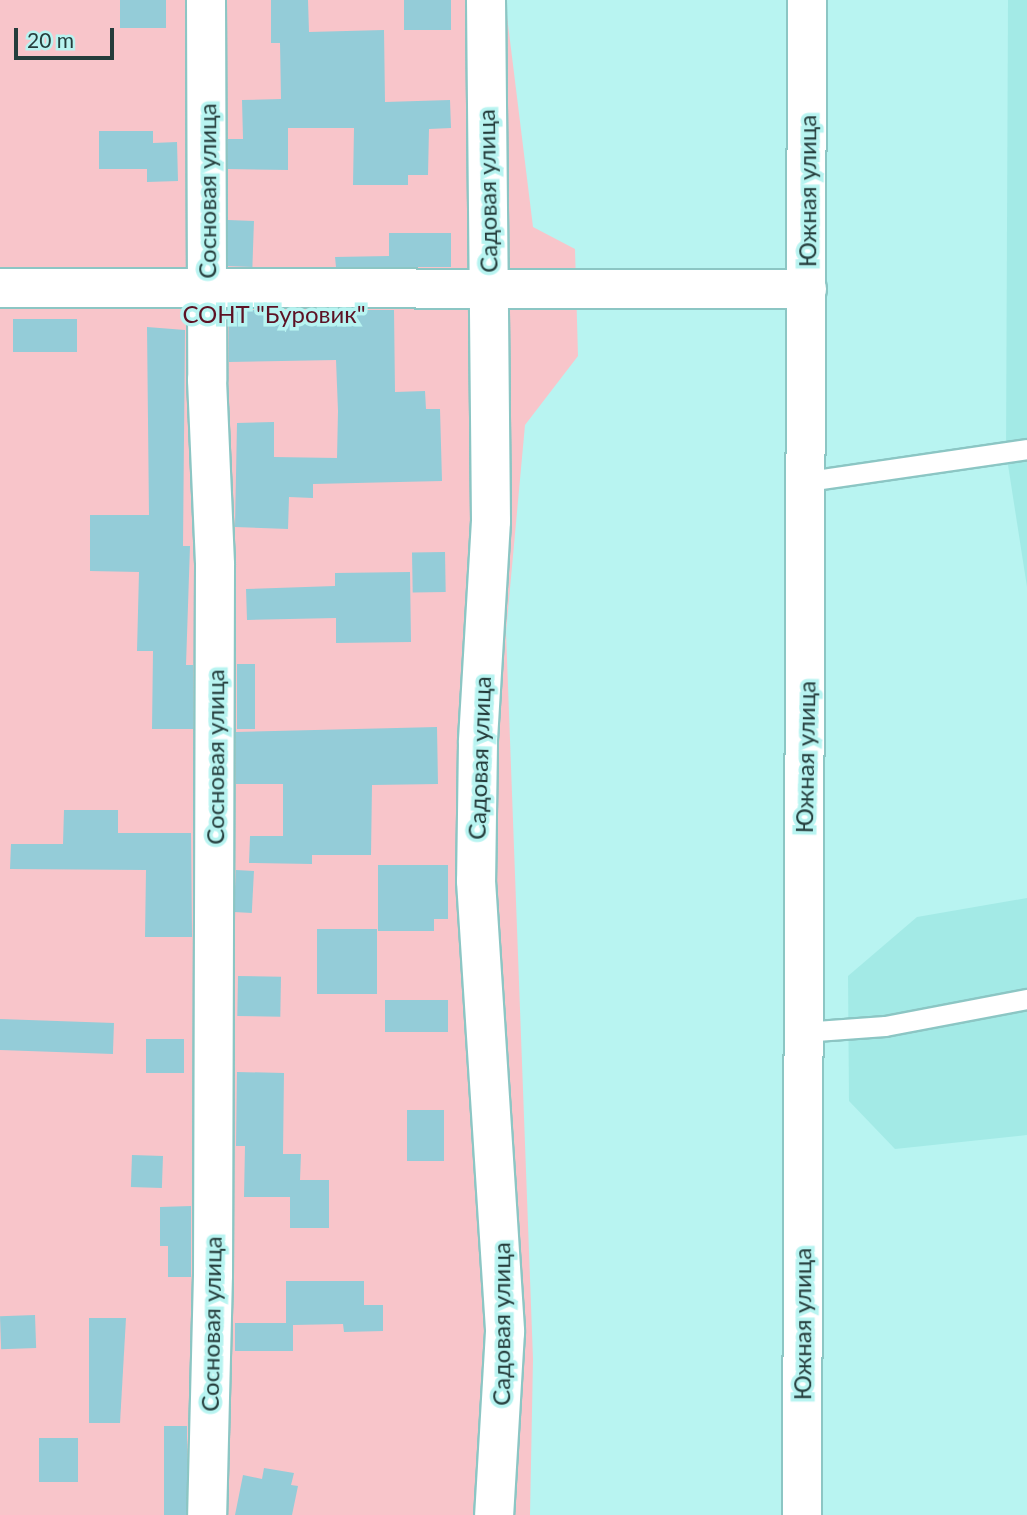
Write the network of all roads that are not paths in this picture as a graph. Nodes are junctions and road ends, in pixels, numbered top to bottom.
1 (206, 0) edge
2 (486, 0) edge
3 (807, 0) edge
4 (488, 287) junction
5 (0, 288) edge
6 (207, 289) junction
7 (807, 289) junction
8 (1027, 449) edge
9 (808, 481) junction
10 (1027, 999) edge
11 (802, 1032) junction
12 (207, 1515) edge
13 (494, 1515) edge
14 (802, 1515) edge

1 - 6 street, Сосновая улица
2 - 4 street, Садовая улица
3 - 7 street, Южная улица
4 - 6 street
4 - 7 street
4 - 13 street, Садовая улица
5 - 6 street
6 - 12 street, Сосновая улица
7 - 9 street, Южная улица
8 - 9 lane
9 - 11 street, Южная улица
10 - 11 lane
11 - 14 street, Южная улица

